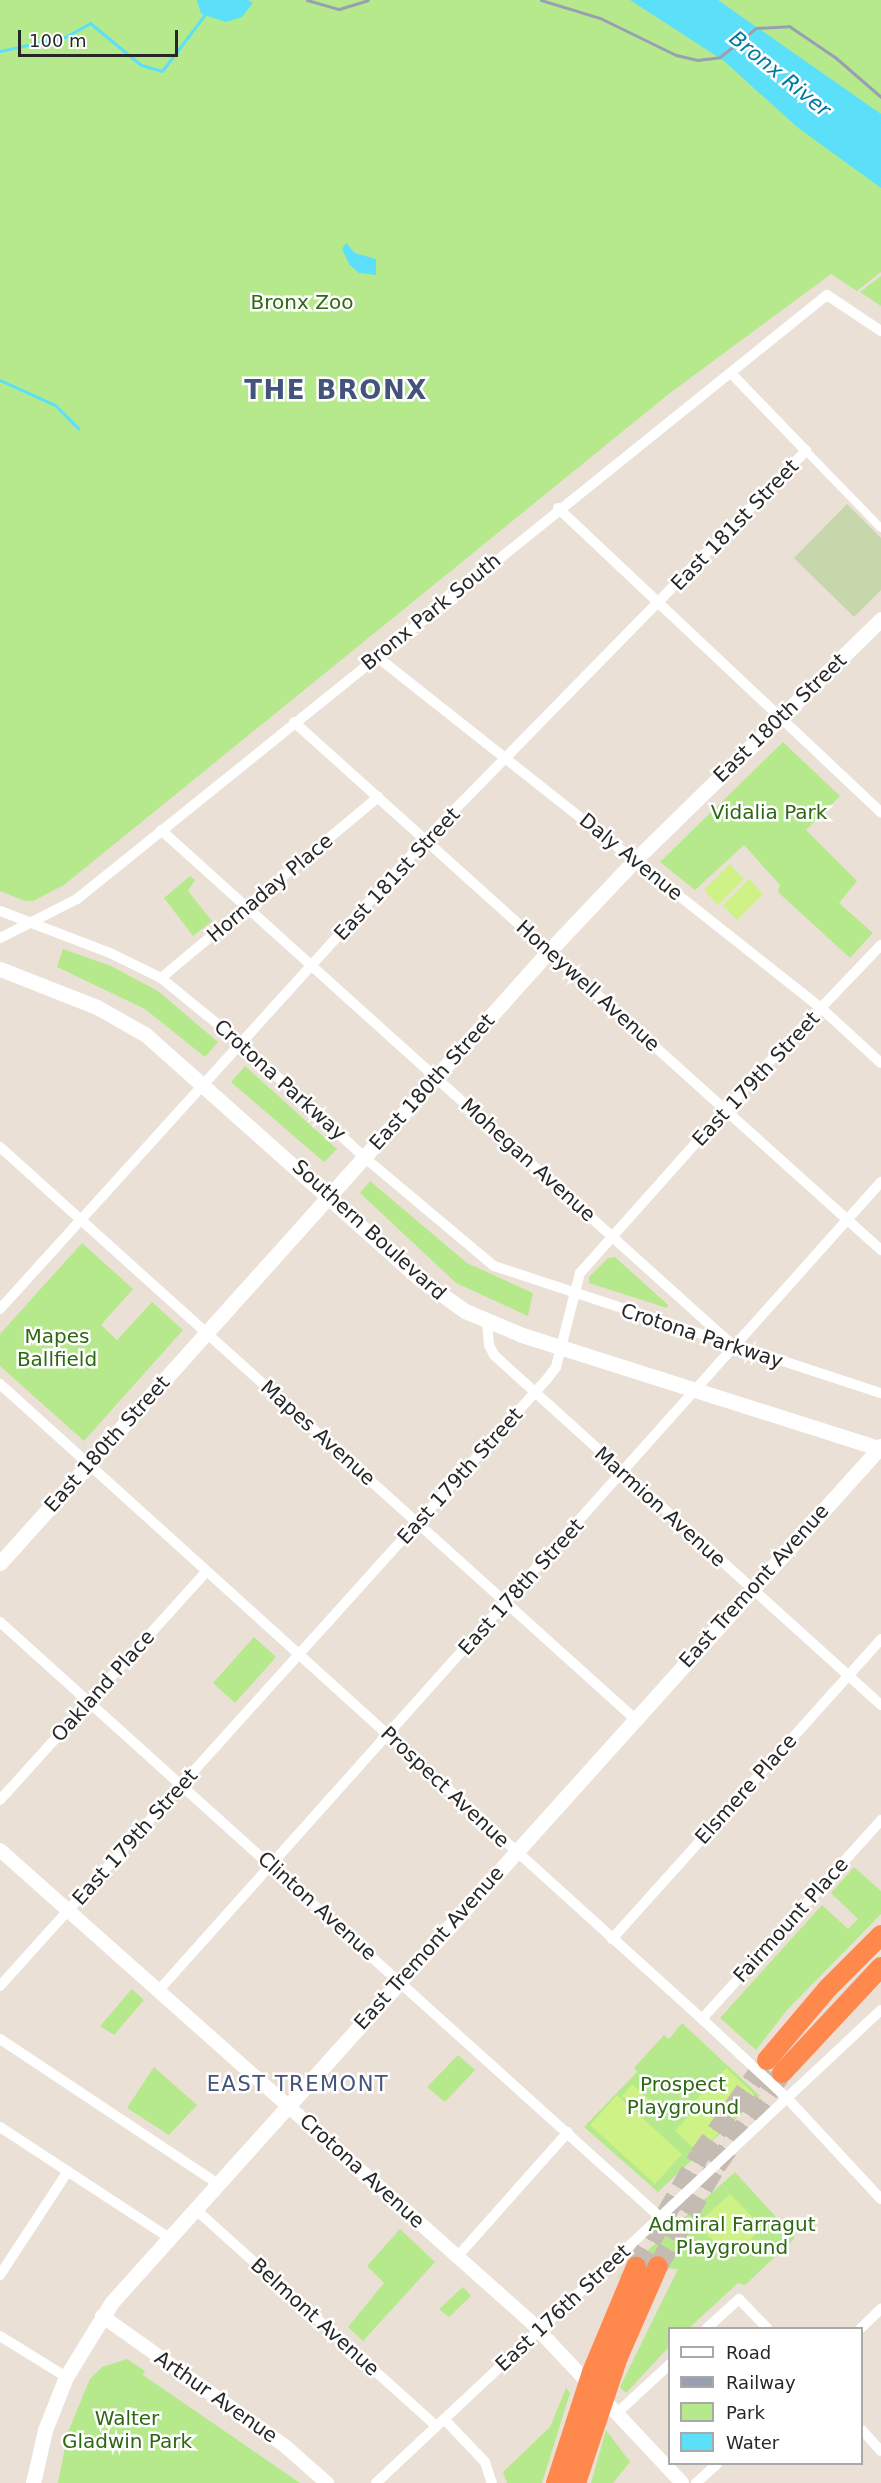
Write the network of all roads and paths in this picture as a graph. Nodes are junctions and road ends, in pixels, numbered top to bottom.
1 (881, 332) edge
2 (731, 373) junction
3 (806, 451) junction
4 (558, 508) junction
5 (881, 528) edge
6 (659, 602) junction
7 (881, 619) edge
8 (376, 656) junction
9 (780, 717) junction
10 (294, 722) junction
11 (506, 758) junction
12 (378, 797) junction
13 (881, 813) edge
14 (161, 830) junction
15 (426, 840) junction
16 (635, 860) junction
17 (247, 907) junction
18 (0, 911) edge
19 (32, 923) junction
20 (0, 938) edge
21 (881, 945) edge
22 (549, 951) junction
23 (312, 966) junction
24 (0, 969) edge
25 (161, 978) junction
26 (821, 1008) junction
27 (242, 1044) junction
28 (881, 1063) edge
29 (436, 1077) junction
30 (203, 1083) junction
31 (726, 1111) junction
32 (0, 1147) edge
33 (364, 1157) junction
34 (881, 1182) edge
35 (330, 1196) junction
36 (81, 1219) junction
37 (847, 1220) junction
38 (612, 1236) junction
39 (881, 1250) edge
40 (573, 1294) junction
41 (0, 1309) edge
42 (487, 1322) junction
43 (207, 1332) junction
44 (734, 1346) junction
45 (560, 1347) junction
46 (0, 1384) edge
47 (696, 1390) junction
48 (881, 1392) edge
49 (535, 1393) junction
50 (880, 1448) edge
51 (88, 1464) junction
52 (624, 1474) junction
53 (417, 1523) junction
54 (0, 1563) edge
55 (206, 1572) junction
56 (752, 1590) junction
57 (507, 1603) junction
58 (0, 1622) edge
59 (881, 1640) edge
60 (299, 1654) junction
61 (849, 1675) junction
62 (88, 1701) junction
63 (881, 1705) edge
64 (635, 1719) junction
65 (388, 1734) junction
66 (182, 1785) junction
67 (0, 1800) edge
68 (881, 1820) edge
69 (0, 1850) edge
70 (516, 1852) junction
71 (270, 1865) junction
72 (68, 1910) junction
73 (881, 1935) edge
74 (612, 1939) junction
75 (881, 1967) edge
76 (400, 1980) junction
77 (0, 1986) edge
78 (159, 1990) junction
79 (881, 2010) edge
80 (702, 2019) junction
81 (0, 2039) edge
82 (787, 2098) junction
83 (288, 2105) junction
84 (0, 2127) edge
85 (568, 2132) junction
86 (68, 2171) junction
87 (217, 2183) junction
88 (881, 2199) edge
89 (194, 2208) junction
90 (660, 2217) junction
91 (168, 2237) junction
92 (457, 2257) junction
93 (658, 2266) tunnel mouth
94 (636, 2267) tunnel mouth
95 (0, 2274) edge
96 (881, 2309) edge
97 (102, 2316) junction
98 (708, 2327) edge
99 (766, 2327) edge
100 (862, 2327) edge
101 (539, 2330) junction
102 (0, 2336) edge
103 (668, 2365) edge
104 (66, 2377) junction
105 (615, 2411) junction
106 (440, 2423) junction
107 (863, 2432) edge
108 (881, 2451) edge
109 (715, 2465) edge
110 (33, 2483) edge
111 (327, 2483) edge
112 (376, 2483) edge
113 (492, 2483) edge
114 (556, 2483) edge
115 (576, 2483) edge
116 (682, 2483) edge
117 (696, 2483) edge

1 - 2 street, Bronx Park South
2 - 3 street
2 - 4 street, Bronx Park South
3 - 5 street
3 - 6 street, East 181st Street
4 - 6 street
4 - 8 street, Bronx Park South
6 - 9 street
6 - 11 street, East 181st Street
7 - 9 main road, East 180th Street
8 - 10 street, Bronx Park South
8 - 11 street, Daly Avenue
9 - 13 street
9 - 16 main road, East 180th Street
10 - 12 street, Honeywell Avenue
10 - 14 street, Bronx Park South
11 - 15 street, East 181st Street
11 - 16 street, Daly Avenue
12 - 15 street, Honeywell Avenue
12 - 17 street, Hornaday Place
14 - 17 street, Mohegan Avenue
14 - 19 street, Bronx Park South
15 - 22 street, Honeywell Avenue
15 - 23 street, East 181st Street
16 - 22 main road, East 180th Street
16 - 26 street, Daly Avenue
17 - 23 street, Mohegan Avenue
17 - 25 street, Hornaday Place
18 - 19 street, Crotona Parkway
19 - 20 street, Bronx Park South
19 - 25 street, Crotona Parkway
21 - 26 street, East 179th Street
22 - 29 main road, East 180th Street
22 - 31 street, Honeywell Avenue
23 - 27 street, East 181st Street
23 - 29 street, Mohegan Avenue
24 - 30 main road, Southern Boulevard
25 - 27 street, Crotona Parkway
26 - 28 street, Daly Avenue
26 - 31 street, East 179th Street
27 - 30 street, East 181st Street
27 - 33 street, Crotona Parkway
29 - 33 main road, East 180th Street
29 - 38 street, Mohegan Avenue
30 - 35 main road, Southern Boulevard
30 - 36 street, East 181st Street
31 - 37 street, Honeywell Avenue
31 - 38 street, East 179th Street
32 - 36 street, Mapes Avenue
33 - 35 main road, East 180th Street
33 - 40 street, Crotona Parkway
34 - 37 street, East 178th Street
35 - 42 main road, Southern Boulevard
35 - 43 main road, East 180th Street
36 - 41 street, East 181st Street
36 - 43 street, Mapes Avenue
37 - 39 street, Honeywell Avenue
37 - 44 street, East 178th Street
38 - 40 street, East 179th Street
38 - 44 street, Mohegan Avenue
40 - 44 street, Crotona Parkway
40 - 45 street, East 179th Street
42 - 45 main road, Southern Boulevard
42 - 49 street, Marmion Avenue
43 - 51 main road, East 180th Street
43 - 53 street, Mapes Avenue
44 - 47 street, East 178th Street
44 - 48 street, Crotona Parkway
45 - 47 main road, Southern Boulevard
45 - 49 street, East 179th Street
46 - 51 street, Prospect Avenue
47 - 50 main road, Southern Boulevard
47 - 52 street, East 178th Street
49 - 52 street, Marmion Avenue
49 - 53 street, East 179th Street
50 - 56 main road, East Tremont Avenue
51 - 54 main road, East 180th Street
51 - 55 street, Prospect Avenue
52 - 56 street, Marmion Avenue
52 - 57 street, East 178th Street
53 - 57 street, Mapes Avenue
53 - 60 street, East 179th Street
55 - 60 street, Prospect Avenue
55 - 62 street, Oakland Place
56 - 61 street, Marmion Avenue
56 - 64 main road, East Tremont Avenue
57 - 64 street, Mapes Avenue
57 - 65 street, East 178th Street
58 - 62 street, Clinton Avenue
59 - 61 street, Elsmere Place
60 - 65 street, Prospect Avenue
60 - 66 street, East 179th Street
61 - 63 street, Marmion Avenue
61 - 74 street, Elsmere Place
62 - 66 street, Clinton Avenue
62 - 67 street, Oakland Place
64 - 70 main road, East Tremont Avenue
65 - 70 street, Prospect Avenue
65 - 71 street, East 178th Street
66 - 71 street, Clinton Avenue
66 - 72 street, East 179th Street
68 - 80 street, Fairmount Place
69 - 72 street, Crotona Avenue
70 - 74 street, Prospect Avenue
70 - 76 main road, East Tremont Avenue
71 - 76 street, Clinton Avenue
71 - 78 street, East 178th Street
72 - 77 street, East 179th Street
72 - 78 street, Crotona Avenue
73 - 75 highway
74 - 80 street, Prospect Avenue
76 - 83 main road, East Tremont Avenue
76 - 85 street, Clinton Avenue
78 - 83 street, Crotona Avenue
79 - 82 street, East 176th Street
80 - 82 street, Prospect Avenue
81 - 87 street
82 - 88 street, Prospect Avenue
82 - 90 street, East 176th Street
83 - 87 main road, East Tremont Avenue
83 - 92 street, Crotona Avenue
84 - 86 street
85 - 90 street, Clinton Avenue
85 - 92 street
86 - 91 street
86 - 95 street
87 - 89 main road, East Tremont Avenue
89 - 91 main road, East Tremont Avenue
89 - 106 street, Belmont Avenue
90 - 101 street, East 176th Street
91 - 97 main road, East Tremont Avenue
92 - 101 street, Crotona Avenue
93 - 115 highway
94 - 114 highway
96 - 100 street
97 - 104 main road, East Tremont Avenue
97 - 111 street, Arthur Avenue
98 - 99 street
101 - 105 street, Crotona Avenue
101 - 106 street, East 176th Street
102 - 104 street
103 - 105 street
104 - 110 main road, East Tremont Avenue
105 - 116 street, Crotona Avenue
106 - 112 street, East 176th Street
106 - 113 street, Belmont Avenue
107 - 108 street
109 - 117 street

